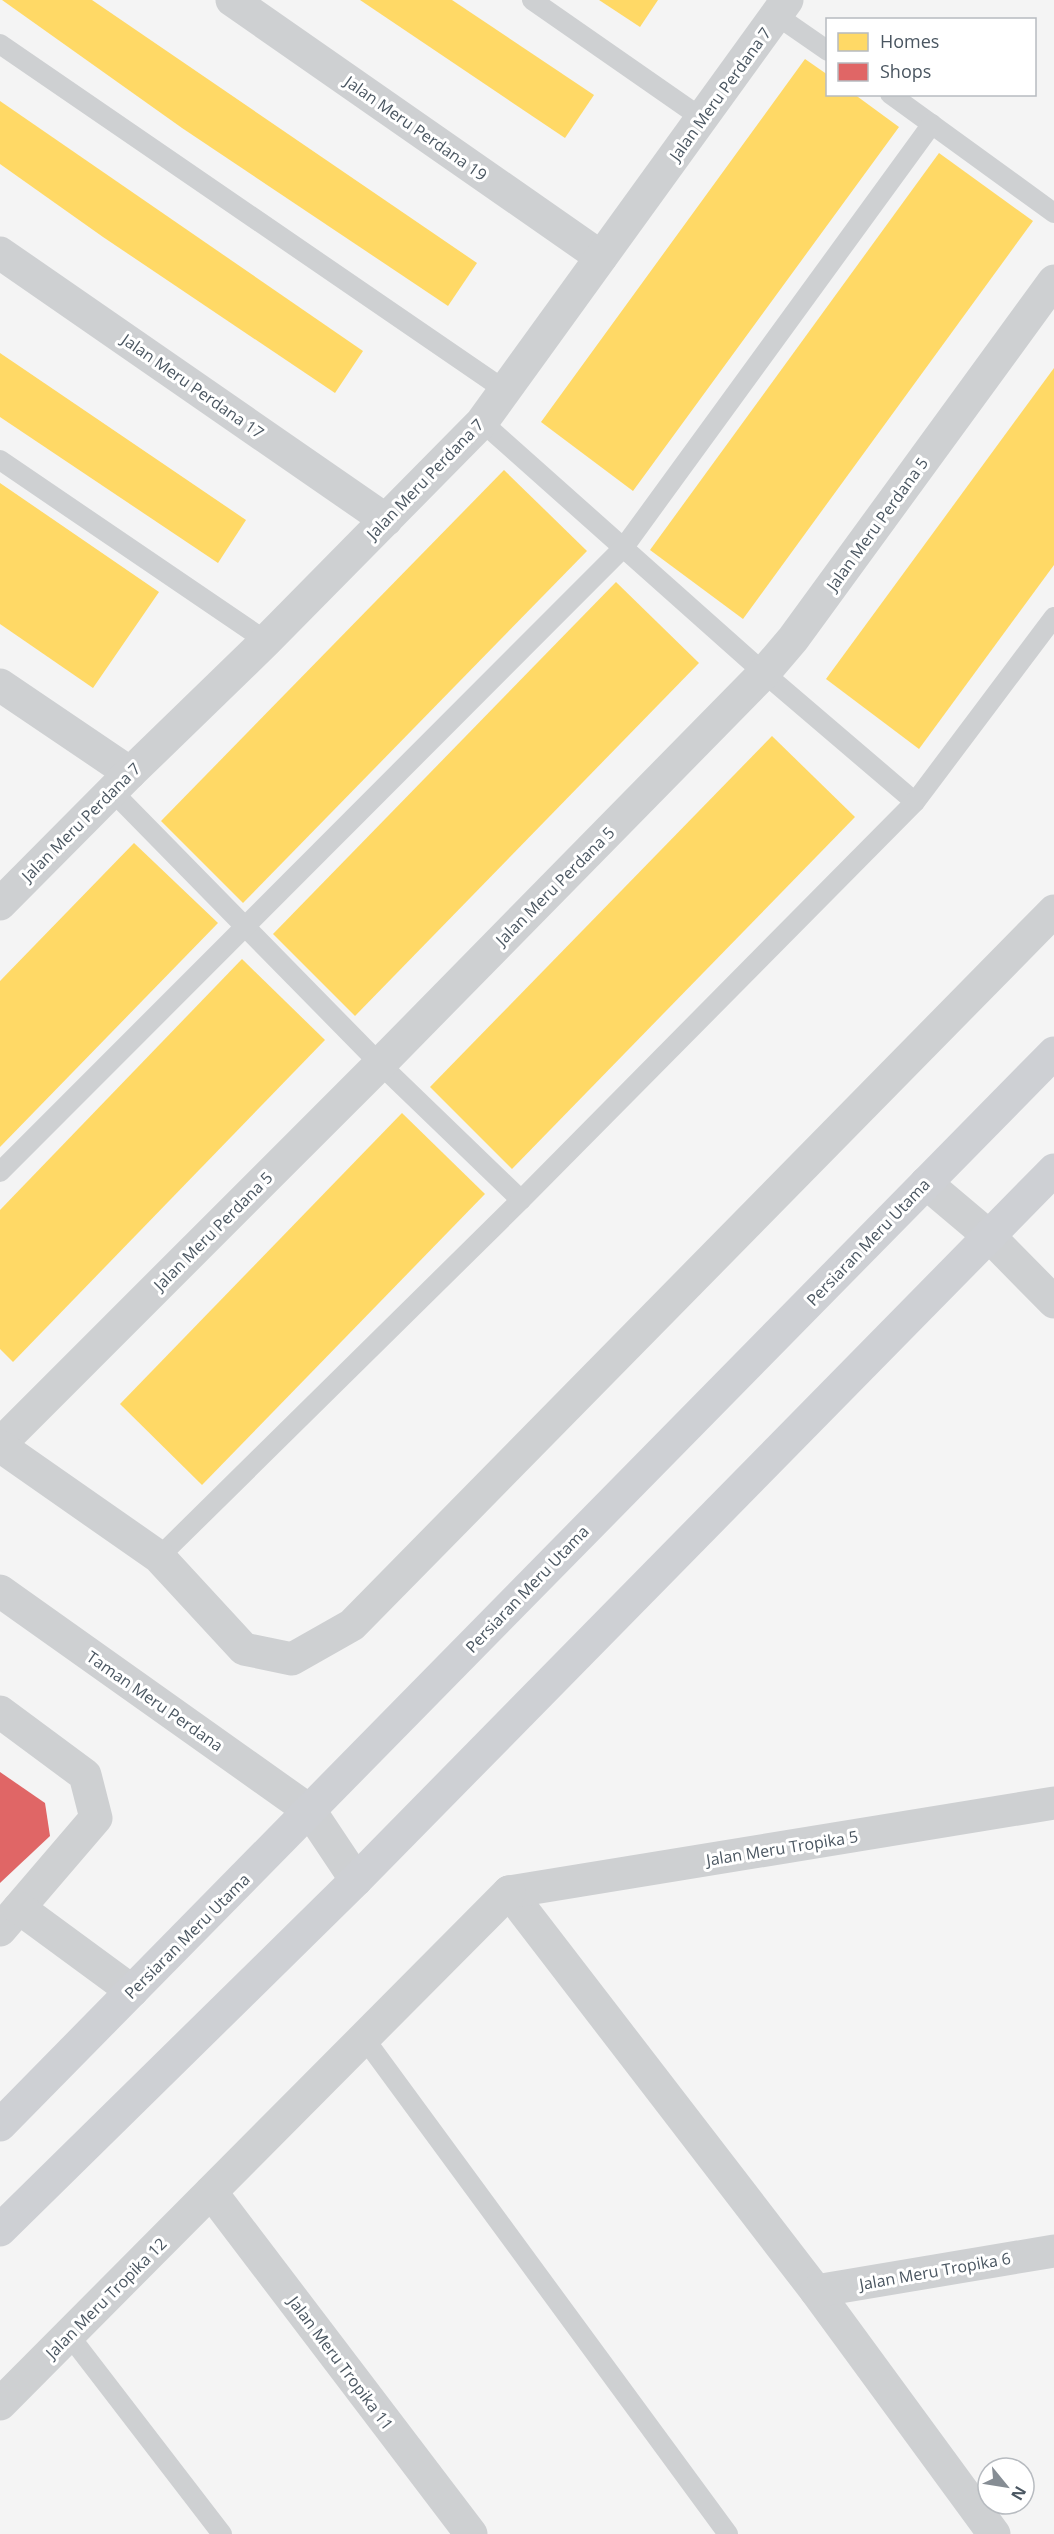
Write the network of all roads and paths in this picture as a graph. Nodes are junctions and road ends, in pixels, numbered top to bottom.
1 (232, 0) edge
2 (532, 0) edge
3 (782, 8) edge
4 (0, 44) edge
5 (826, 49) edge
6 (893, 96) edge
7 (703, 119) junction
8 (932, 124) junction
9 (1054, 213) edge
10 (0, 253) edge
11 (601, 257) junction
12 (1054, 281) edge
13 (506, 391) junction
14 (482, 422) junction
15 (0, 460) edge
16 (386, 519) junction
17 (624, 547) junction
18 (1054, 617) edge
19 (266, 641) junction
20 (764, 673) junction
21 (0, 686) edge
22 (121, 782) junction
23 (915, 802) junction
24 (0, 904) edge
25 (1054, 911) edge
26 (246, 926) junction
27 (1054, 1053) edge
28 (380, 1064) junction
29 (1054, 1170) edge
30 (0, 1172) edge
31 (926, 1183) junction
32 (520, 1200) junction
33 (990, 1237) junction
34 (1054, 1302) edge
35 (0, 1445) edge
36 (159, 1557) junction
37 (0, 1591) edge
38 (0, 1712) edge
39 (1054, 1803) edge
40 (310, 1811) junction
41 (356, 1880) junction
42 (509, 1892) junction
43 (10, 1919) edge
44 (132, 1991) junction
45 (364, 2038) junction
46 (0, 2125) edge
47 (211, 2192) junction
48 (0, 2230) edge
49 (1054, 2251) edge
50 (816, 2291) junction
51 (69, 2335) junction
52 (0, 2404) edge
53 (222, 2534) edge
54 (471, 2534) edge
55 (728, 2534) edge
56 (994, 2534) edge

1 - 11 street, Jalan Meru Perdana 19
2 - 7 lane
3 - 5 lane
3 - 7 street, Jalan Meru Perdana 7
4 - 13 lane
6 - 8 lane
7 - 11 street, Jalan Meru Perdana 7
8 - 9 lane
8 - 17 lane
10 - 16 street, Jalan Meru Perdana 17
11 - 13 street, Jalan Meru Perdana 7
12 - 20 street, Jalan Meru Perdana 5
13 - 14 street, Jalan Meru Perdana 7
14 - 16 street, Jalan Meru Perdana 7
14 - 17 lane
15 - 19 lane
16 - 19 street, Jalan Meru Perdana 7
17 - 20 lane
17 - 26 lane
18 - 23 lane
19 - 22 street, Jalan Meru Perdana 7
20 - 23 lane
20 - 28 street, Jalan Meru Perdana 5
21 - 22 street
22 - 24 street, Jalan Meru Perdana 7
22 - 26 lane
23 - 32 lane
25 - 36 street
26 - 28 lane
26 - 30 lane
27 - 31 main road, Persiaran Meru Utama
28 - 32 lane
28 - 35 street, Jalan Meru Perdana 5
29 - 33 main road
31 - 33 street
31 - 40 main road, Persiaran Meru Utama
32 - 36 lane
33 - 34 street
33 - 41 main road
35 - 36 street
37 - 40 street, Taman Meru Perdana
38 - 43 street
39 - 42 street, Jalan Meru Tropika 5
40 - 41 street
40 - 44 main road, Persiaran Meru Utama
41 - 48 main road
42 - 45 street, Jalan Meru Tropika 12
42 - 50 street
43 - 44 street
44 - 46 main road, Persiaran Meru Utama
45 - 47 street, Jalan Meru Tropika 12
45 - 55 lane
47 - 51 street, Jalan Meru Tropika 12
47 - 54 street, Jalan Meru Tropika 11
49 - 50 street, Jalan Meru Tropika 6
50 - 56 street
51 - 52 street, Jalan Meru Tropika 12
51 - 53 lane

